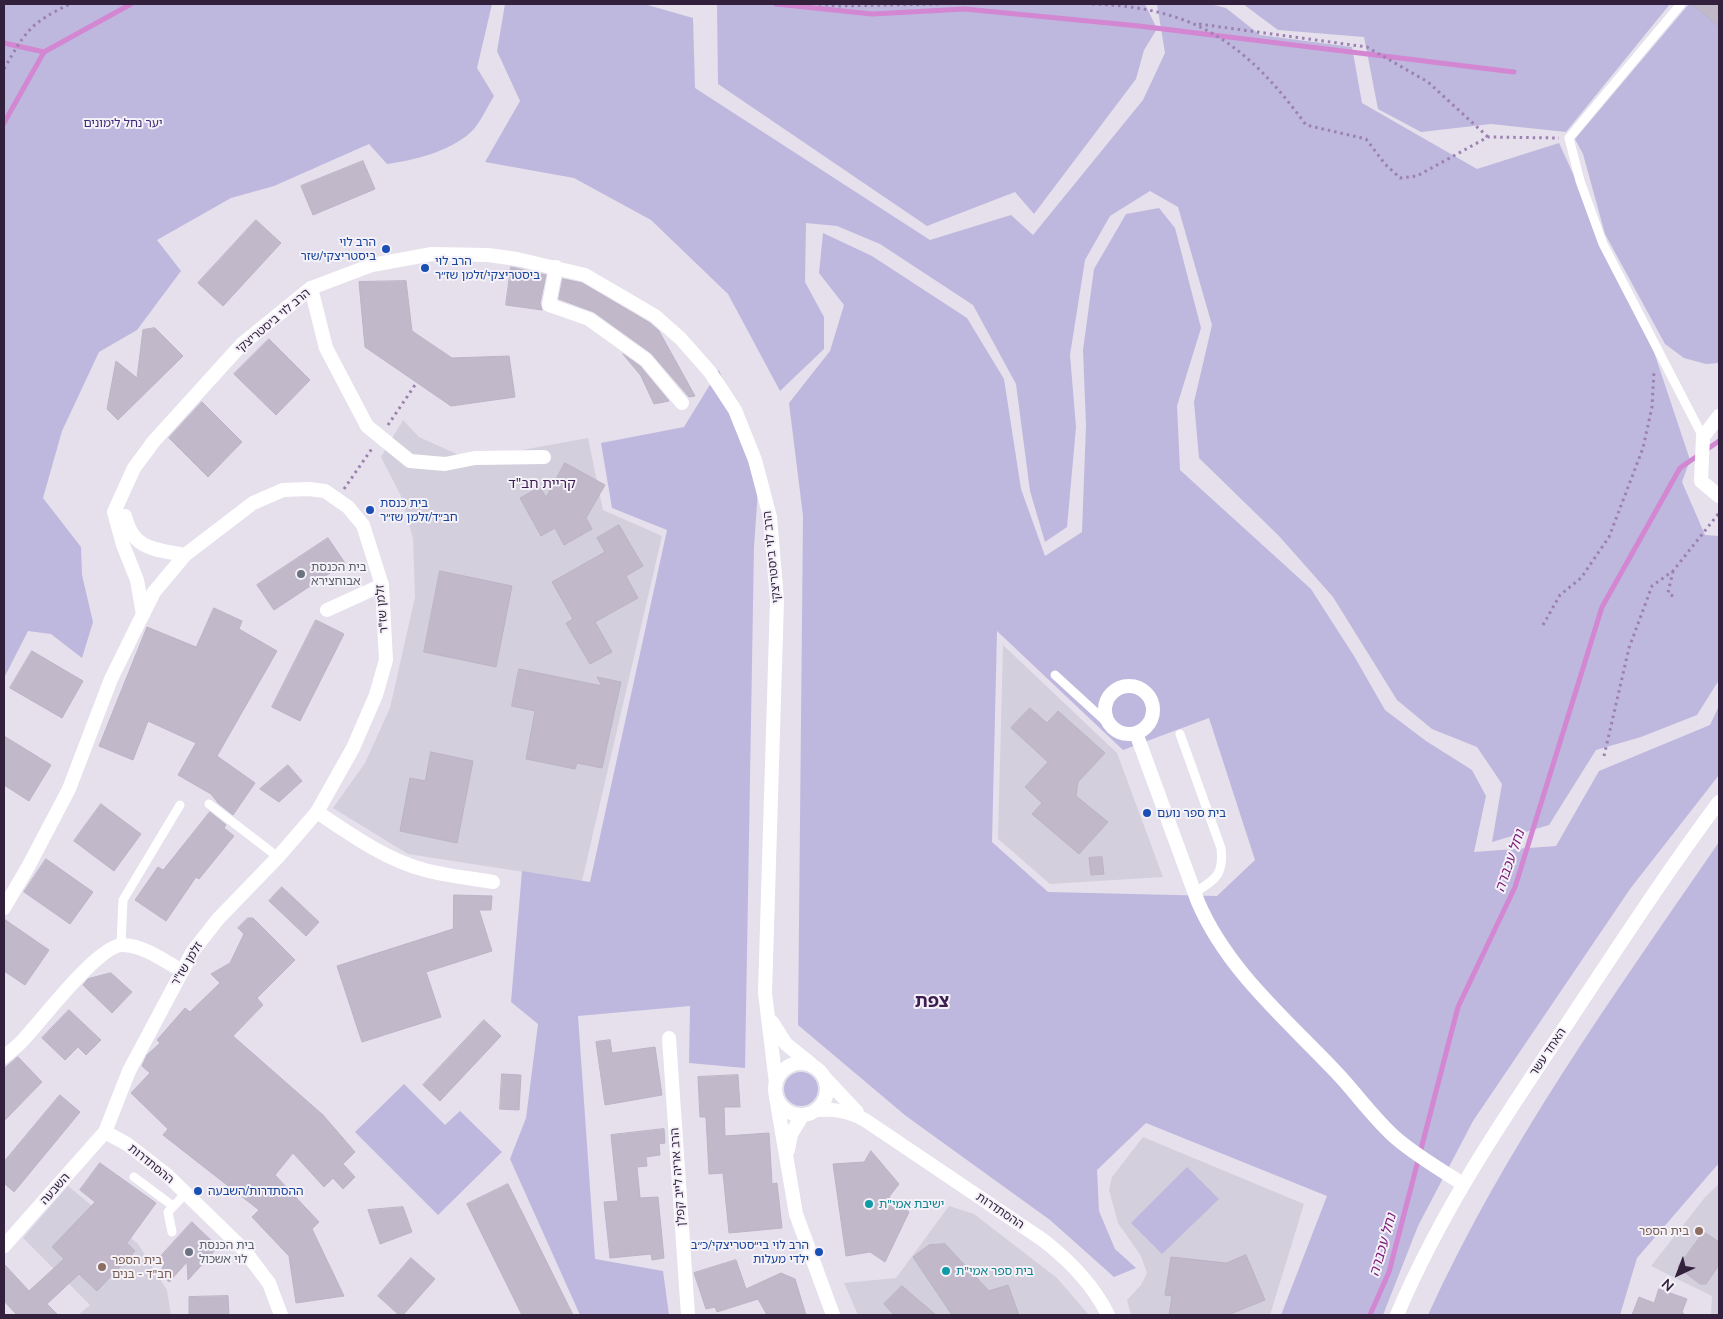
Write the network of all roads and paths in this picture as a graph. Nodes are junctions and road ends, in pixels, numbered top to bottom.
1 (70, 4) edge
2 (819, 4) edge
3 (940, 4) edge
4 (1092, 4) edge
5 (1681, 4) edge
6 (1197, 24) junction
7 (4, 69) edge
8 (1488, 137) junction
9 (1569, 138) junction
10 (556, 267) junction
11 (311, 288) junction
12 (1661, 355) junction
13 (682, 403) dead end
14 (1719, 416) edge
15 (1703, 438) junction
16 (544, 457) dead end
17 (1719, 496) edge
18 (121, 498) junction
19 (1719, 513) edge
20 (185, 555) junction
21 (1673, 571) junction
22 (382, 585) junction
23 (1676, 598) dead end
24 (328, 610) dead end
25 (143, 614) junction
26 (1543, 625) dead end
27 (1055, 675) dead end
28 (1114, 729) junction
29 (1136, 733) junction
30 (1180, 734) dead end
31 (1604, 756) dead end
32 (1719, 802) edge
33 (209, 804) dead end
34 (180, 805) dead end
35 (317, 812) junction
36 (278, 857) junction
37 (493, 882) dead end
38 (1194, 892) junction
39 (4, 908) edge
40 (121, 944) junction
41 (182, 971) junction
42 (766, 1002) junction
43 (669, 1038) dead end
44 (4, 1057) edge
45 (814, 1066) junction
46 (826, 1080) junction
47 (775, 1087) junction
48 (817, 1110) junction
49 (802, 1116) junction
50 (873, 1126) junction
51 (105, 1132) junction
52 (787, 1164) junction
53 (134, 1177) dead end
54 (1463, 1184) junction
55 (186, 1193) junction
56 (173, 1206) junction
57 (172, 1232) dead end
58 (4, 1246) edge
59 (272, 1290) junction
60 (276, 1315) edge
61 (281, 1315) edge
62 (688, 1315) edge
63 (833, 1315) edge
64 (1108, 1315) edge
65 (1398, 1315) edge

1 - 7 path
2 - 3 path
4 - 6 path
5 - 9 lane
6 - 8 path
6 - 8 path
8 - 9 path
9 - 12 lane
10 - 11 street, הרב לוי ביסטריצקי
10 - 13 street
10 - 42 street, הרב לוי ביסטריצקי
11 - 16 street
11 - 18 street, הרב לוי ביסטריצקי
12 - 15 lane
12 - 26 path
14 - 15 street
15 - 17 street
18 - 20 street
18 - 25 street, הרב לוי ביסטריצקי
19 - 21 path
20 - 22 street, זלמן שז"ר
20 - 25 street, זלמן שז"ר
21 - 23 path
21 - 31 path
22 - 24 street
22 - 35 street, זלמן שז"ר
25 - 39 street, זלמן שז"ר
27 - 28 lane
28 - 29 street
28 - 29 street
29 - 38 street
30 - 38 lane
32 - 54 street, האחד עשר
33 - 36 lane
34 - 40 lane
35 - 36 street, זלמן שז"ר
35 - 37 street
36 - 41 street, זלמן שז"ר
38 - 54 street
40 - 41 street
40 - 44 street
41 - 51 street, זלמן שז"ר
42 - 45 street, הרב לוי ביסטריצקי
42 - 47 street, הרב לוי ביסטריצקי
43 - 62 street, הרב אריה לייב קפלן
45 - 46 street, הרב לוי ביסטריצקי
45 - 47 street
46 - 48 street
46 - 50 street, ההסתדרות
47 - 49 street
47 - 52 street, הרב לוי ביסטריצקי
48 - 49 street
48 - 50 street, ההסתדרות
49 - 52 street
50 - 64 street, ההסתדרות
51 - 55 street, ההסתדרות
51 - 58 street, השבעה
52 - 63 street
53 - 56 lane
54 - 65 street, האחד עשר
55 - 56 lane
55 - 59 street, ההסתדרות
56 - 57 lane
59 - 60 street, ההסתדרות
59 - 61 street, ההסתדרות

